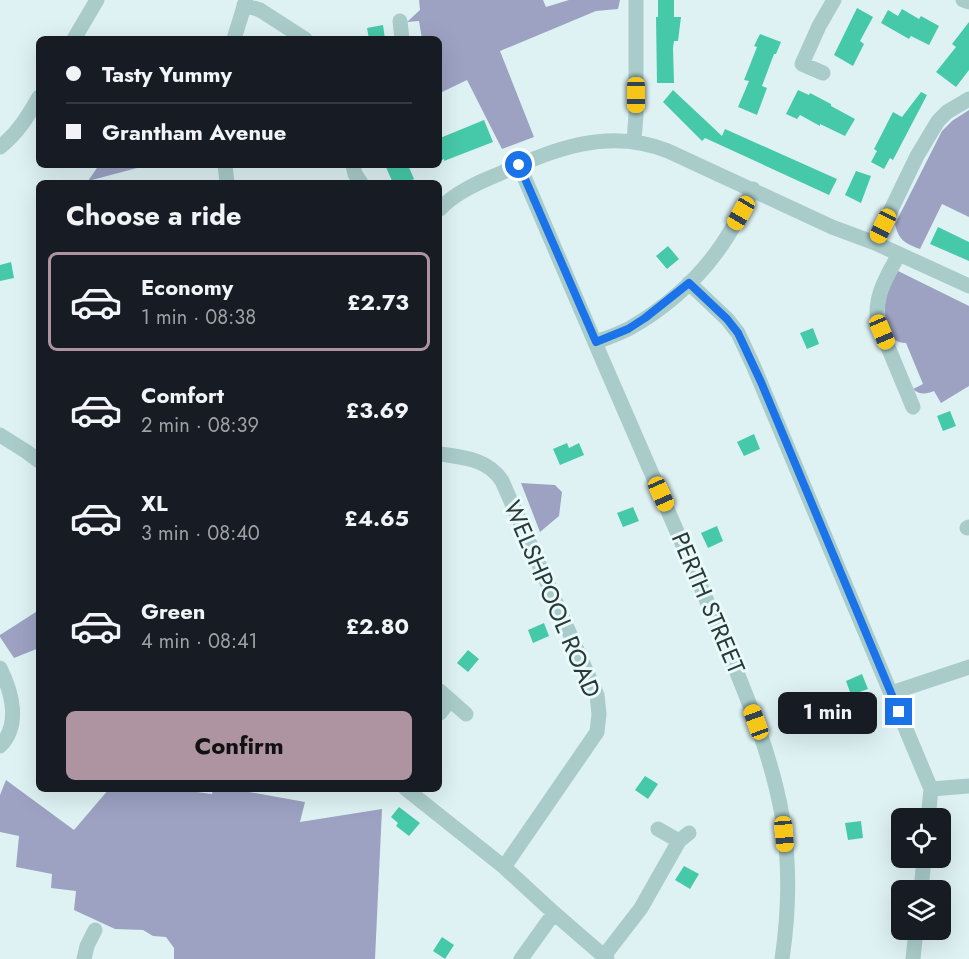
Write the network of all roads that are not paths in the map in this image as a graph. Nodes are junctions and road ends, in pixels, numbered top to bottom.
1 (97, 0) edge
2 (636, 0) edge
3 (834, 0) edge
4 (963, 0) edge
5 (969, 2) edge
6 (245, 3) edge
7 (400, 21) dead end
8 (76, 36) edge
9 (235, 36) edge
10 (300, 36) edge
11 (402, 36) edge
12 (823, 74) dead end
13 (969, 99) edge
14 (36, 102) edge
15 (634, 141) junction
16 (0, 147) edge
17 (519, 165) junction
18 (753, 189) junction
19 (442, 206) edge
20 (875, 243) junction
21 (898, 254) junction
22 (689, 283) junction
23 (969, 286) edge
24 (596, 342) junction
25 (913, 407) dead end
26 (0, 435) edge
27 (442, 454) edge
28 (36, 459) edge
29 (969, 667) edge
30 (0, 668) edge
31 (891, 693) junction
32 (445, 696) edge
33 (466, 714) dead end
34 (0, 746) edge
35 (969, 786) edge
36 (931, 789) junction
37 (410, 792) edge
38 (929, 808) edge
39 (658, 829) dead end
40 (504, 867) junction
41 (554, 913) junction
42 (95, 930) dead end
43 (915, 940) edge
44 (606, 957) edge
45 (84, 959) edge
46 (521, 959) edge
47 (782, 959) edge
48 (913, 959) edge

1 - 8 street
2 - 15 street
3 - 12 street
4 - 5 street
6 - 9 street
6 - 10 street
7 - 11 street
13 - 20 street
14 - 16 street
15 - 17 street
15 - 18 street
17 - 19 street
17 - 24 street, PERTH STREET
18 - 20 street
18 - 22 street
20 - 21 street
21 - 23 street
21 - 25 street
22 - 24 street
22 - 31 street
24 - 47 street, PERTH STREET
26 - 28 street
27 - 40 street, WELSHPOOL ROAD
29 - 31 street
30 - 34 street
31 - 36 street
32 - 33 street
35 - 36 street
36 - 38 street
37 - 40 street
39 - 44 street
40 - 41 street
41 - 44 street
41 - 46 street
42 - 45 street
43 - 48 street

